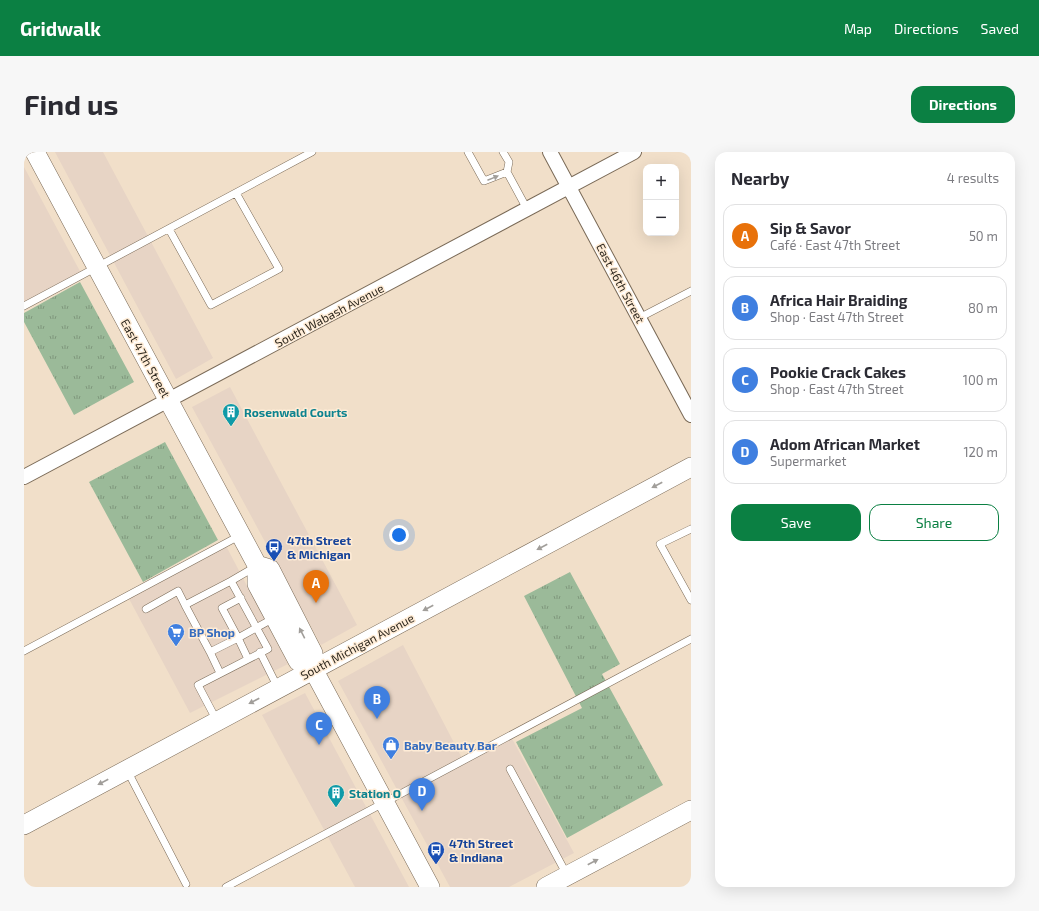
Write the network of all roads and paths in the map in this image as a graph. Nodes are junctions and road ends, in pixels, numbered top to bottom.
1 (35, 152) edge
2 (312, 152) edge
3 (468, 152) edge
4 (503, 152) edge
5 (550, 152) edge
6 (634, 152) edge
7 (507, 172) junction
8 (569, 187) junction
9 (236, 193) junction
10 (527, 209) junction
11 (169, 229) junction
12 (97, 267) junction
13 (691, 291) edge
14 (24, 306) edge
15 (639, 318) junction
16 (169, 400) junction
17 (691, 415) edge
18 (691, 467) edge
19 (24, 477) edge
20 (691, 529) edge
21 (241, 535) junction
22 (257, 565) junction
23 (231, 581) junction
24 (241, 598) junction
25 (691, 600) edge
26 (186, 605) junction
27 (146, 609) dead end
28 (275, 618) junction
29 (256, 628) junction
30 (238, 638) junction
31 (691, 639) edge
32 (24, 651) edge
33 (210, 652) junction
34 (260, 652) junction
35 (248, 658) junction
36 (314, 669) junction
37 (220, 673) junction
38 (278, 688) junction
39 (217, 721) junction
40 (127, 769) junction
41 (510, 769) dead end
42 (384, 802) junction
43 (691, 810) edge
44 (24, 825) edge
45 (567, 876) junction
46 (186, 884) dead end
47 (226, 887) edge
48 (430, 887) edge
49 (546, 887) edge

1 - 12 main road, East 47th Street
2 - 9 lane
3 -> 7 lane
4 - 7 lane
5 - 8 street, East 46th Street
6 - 8 street, South Wabash Avenue
7 - 10 lane
8 - 10 street, South Wabash Avenue
8 - 15 street, East 46th Street
9 - 11 lane
9 - 11 lane
10 - 16 street, South Wabash Avenue
11 - 12 lane
12 - 14 lane
12 - 16 main road, East 47th Street
13 - 15 lane
15 - 17 street, East 46th Street
16 - 19 street, South Wabash Avenue
16 - 21 main road, East 47th Street
18 -> 36 main road, South Michigan Avenue
20 - 25 lane
21 - 22 main road, East 47th Street
21 - 32 lane
22 - 23 lane
22 - 28 main road, East 47th Street
36 -> 22 main road, East 47th Street
23 - 24 lane
23 - 26 lane
24 - 29 lane
24 - 30 lane
26 - 27 lane
26 - 33 lane
28 - 29 lane
28 - 36 main road, East 47th Street
29 - 30 lane
29 - 34 lane
30 - 33 lane
30 - 35 lane
31 - 42 lane
33 - 37 lane
34 - 35 lane
34 - 38 lane
35 - 37 lane
36 - 38 main road, South Michigan Avenue
36 - 42 main road, East 47th Street
37 - 39 lane
38 -> 39 main road, South Michigan Avenue
39 - 40 main road, South Michigan Avenue
40 -> 44 main road, South Michigan Avenue
40 - 46 lane
41 - 45 lane
42 - 47 lane
42 - 48 main road, East 47th Street
45 -> 43 main road
45 - 49 main road

